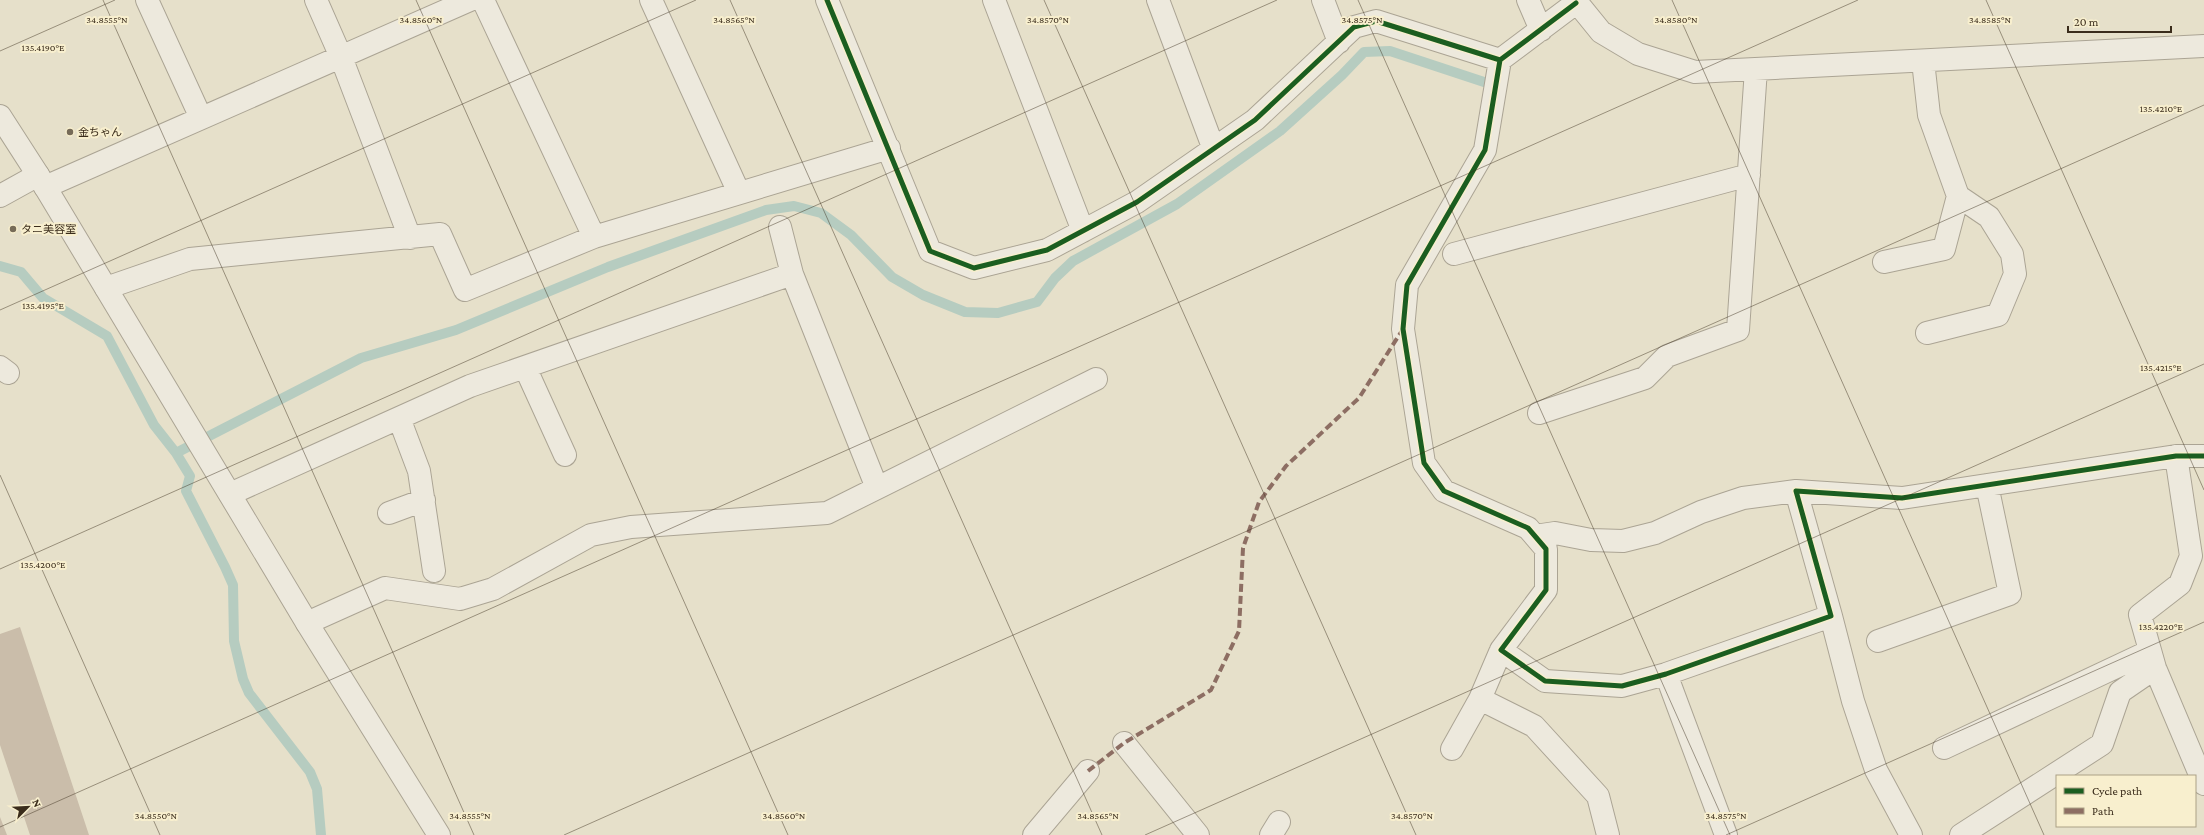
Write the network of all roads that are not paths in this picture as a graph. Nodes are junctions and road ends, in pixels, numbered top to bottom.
1 (147, 0) edge
2 (316, 0) edge
3 (470, 0) edge
4 (482, 0) edge
5 (651, 0) edge
6 (827, 0) edge
7 (994, 0) edge
8 (1158, 0) edge
9 (1323, 0) edge
10 (1528, 0) edge
11 (1576, 2) edge
12 (1541, 30) junction
13 (1339, 42) junction
14 (2204, 46) edge
15 (341, 57) junction
16 (1500, 60) junction
17 (1923, 61) junction
18 (1756, 69) junction
19 (0, 116) edge
20 (201, 118) junction
21 (1213, 147) junction
22 (889, 148) junction
23 (1749, 175) junction
24 (42, 181) junction
25 (739, 193) junction
26 (0, 196) edge
27 (1958, 196) junction
28 (780, 227) dead end
29 (1083, 232) junction
30 (594, 237) junction
31 (410, 238) junction
32 (1454, 254) dead end
33 (1884, 262) dead end
34 (792, 274) junction
35 (106, 288) junction
36 (1927, 333) dead end
37 (525, 367) junction
38 (1096, 379) dead end
39 (1539, 413) dead end
40 (399, 418) junction
41 (565, 455) dead end
42 (2176, 456) junction
43 (2204, 456) edge
44 (1987, 485) junction
45 (877, 488) junction
46 (1796, 490) junction
47 (230, 494) junction
48 (424, 500) junction
49 (389, 513) dead end
50 (1535, 536) junction
51 (434, 570) dead end
52 (1831, 616) junction
53 (307, 623) junction
54 (1878, 641) dead end
55 (1501, 650) junction
56 (2153, 659) junction
57 (1666, 674) junction
58 (1480, 699) junction
59 (1124, 743) dead end
60 (1944, 748) dead end
61 (1452, 749) dead end
62 (1088, 771) dead end
63 (2204, 784) edge
64 (439, 835) edge
65 (1034, 835) edge
66 (1198, 835) edge
67 (1608, 835) edge
68 (1726, 835) edge
69 (1911, 835) edge
70 (1961, 835) edge

1 - 20 street
2 - 15 street
3 - 15 street
4 - 30 street
5 - 25 street
6 - 22 street
7 - 29 street
8 - 21 street
9 - 13 street
10 - 12 street
11 - 12 street
11 - 18 street
12 - 16 street
13 - 16 street
13 - 21 street
14 - 17 street
15 - 20 street
15 - 31 street
16 - 50 street
17 - 18 street
17 - 27 street
18 - 23 street
19 - 24 street
20 - 24 street
21 - 29 street
22 - 25 street
22 - 29 street
23 - 32 street
23 - 39 street
24 - 26 street
24 - 35 street
25 - 30 street
27 - 33 street
27 - 36 street
28 - 34 street
30 - 31 street
31 - 35 street
34 - 37 street
34 - 45 street
35 - 47 street
37 - 40 street
37 - 41 street
38 - 45 street
40 - 47 street
40 - 48 street
42 - 43 street
42 - 44 street
42 - 56 street
44 - 46 street
44 - 54 street
45 - 53 street
46 - 50 street
46 - 52 street
47 - 53 street
48 - 49 street
48 - 51 street
50 - 55 street
52 - 57 street
52 - 69 street
53 - 64 street
55 - 57 street
55 - 58 street
56 - 60 street
56 - 63 street
56 - 70 street
57 - 68 street
58 - 61 street
58 - 67 street
59 - 66 street
62 - 65 street

